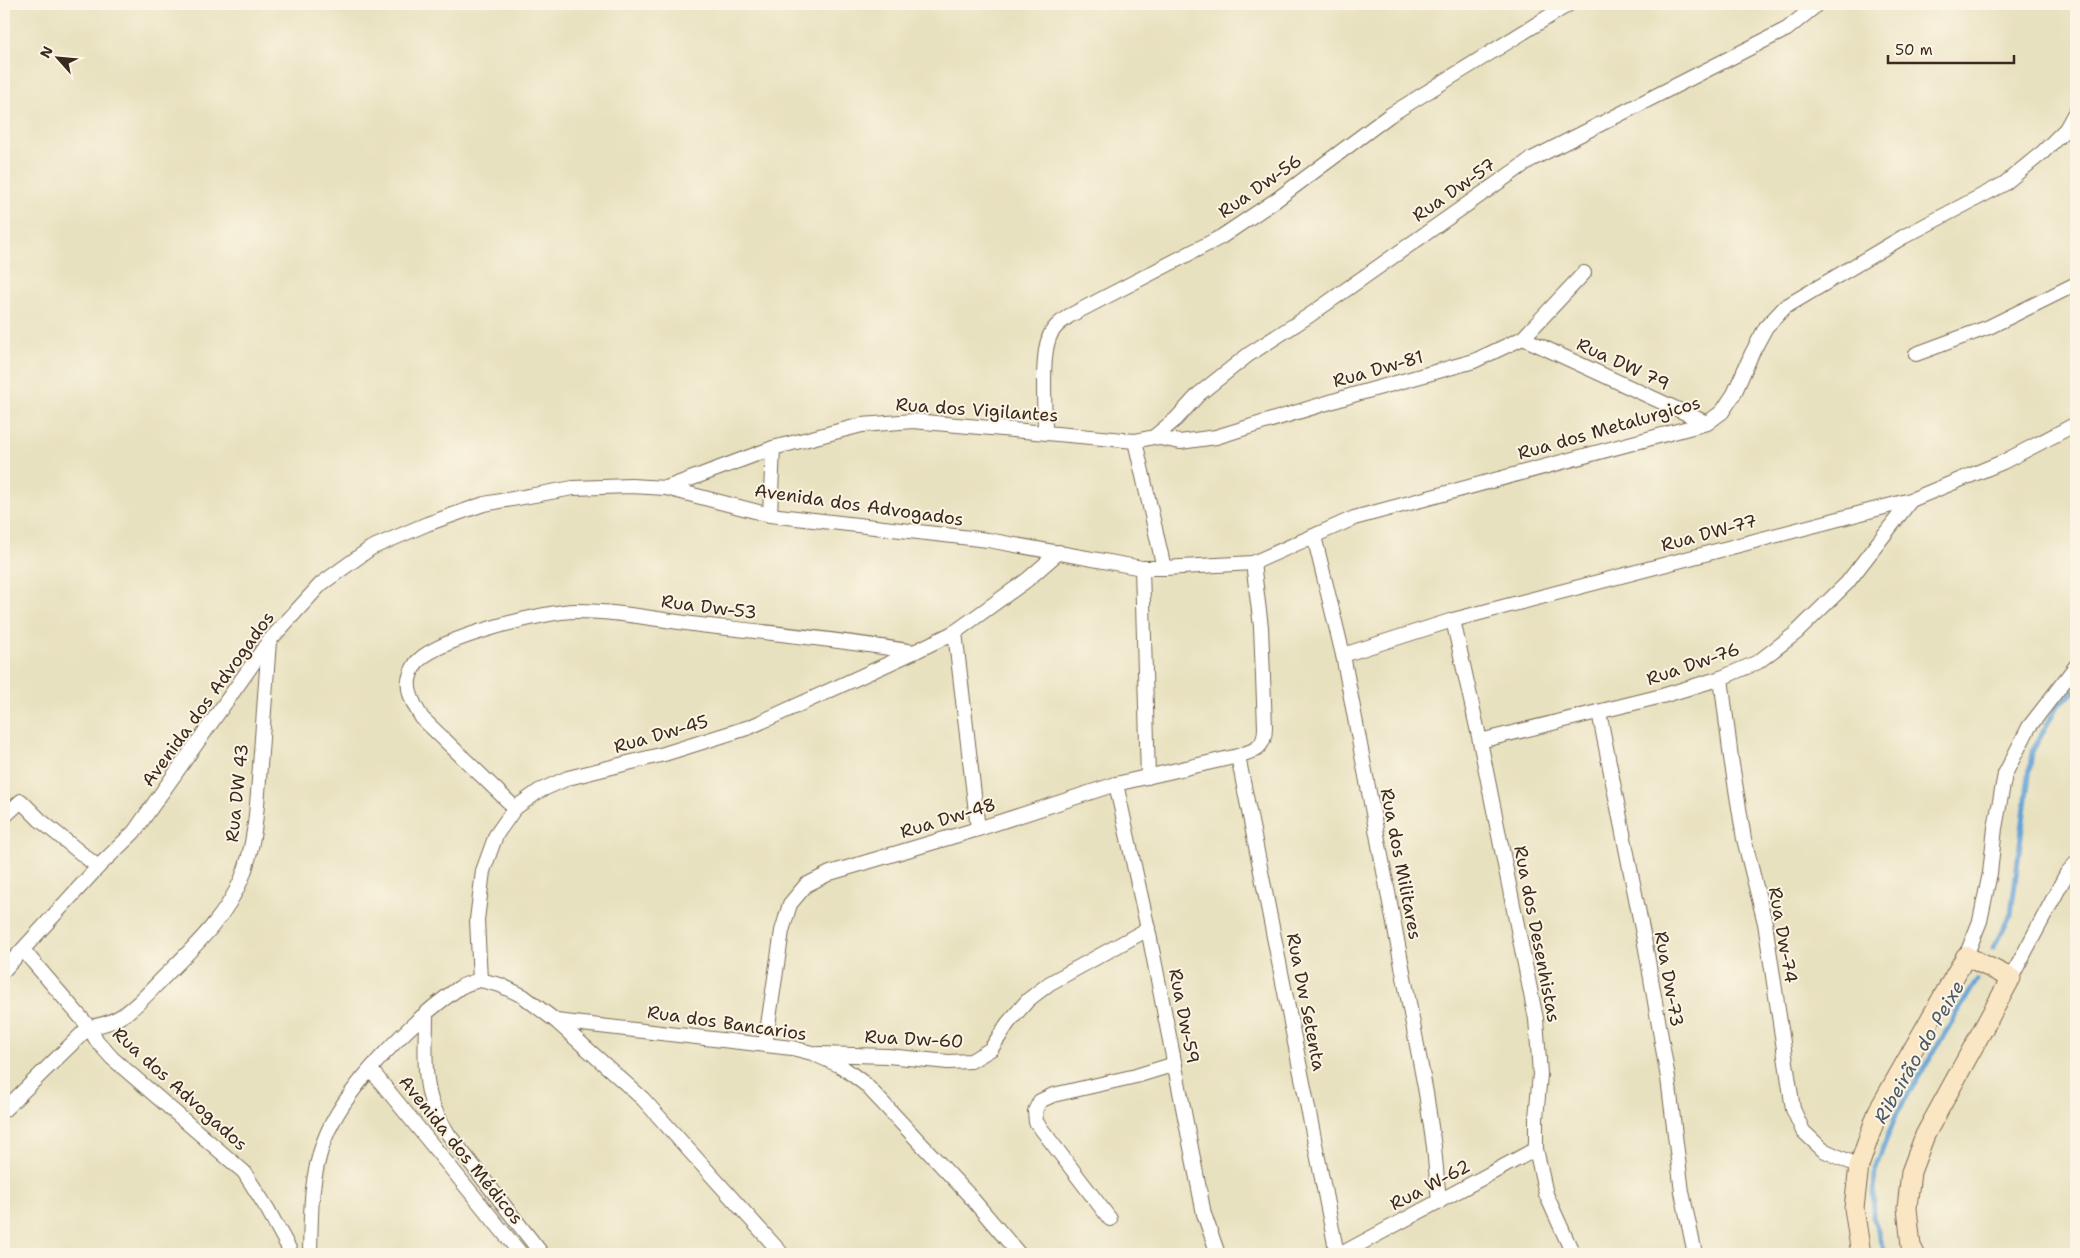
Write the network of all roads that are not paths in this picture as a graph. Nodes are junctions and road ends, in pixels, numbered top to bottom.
1 (1568, 4) edge
2 (1816, 4) edge
3 (2076, 110) edge
4 (1584, 273) dead end
5 (2076, 284) edge
6 (1523, 338) junction
7 (1916, 354) dead end
8 (1708, 423) junction
9 (2076, 424) edge
10 (1044, 432) junction
11 (1154, 437) junction
12 (1135, 441) junction
13 (773, 448) junction
14 (666, 488) junction
15 (1911, 500) junction
16 (770, 515) junction
17 (1314, 536) junction
18 (1059, 552) junction
19 (1253, 562) junction
20 (1142, 568) junction
21 (1164, 568) junction
22 (1453, 620) junction
23 (955, 632) junction
24 (269, 642) junction
25 (914, 652) junction
26 (1343, 655) junction
27 (2076, 666) edge
28 (1721, 678) junction
29 (1599, 712) junction
30 (1480, 741) junction
31 (1238, 756) junction
32 (1148, 776) junction
33 (1116, 784) junction
34 (515, 808) junction
35 (4, 817) edge
36 (978, 829) junction
37 (2076, 862) edge
38 (98, 867) junction
39 (1148, 929) junction
40 (23, 950) junction
41 (1966, 956) junction
42 (4, 970) edge
43 (2011, 978) junction
44 (480, 980) junction
45 (426, 1014) junction
46 (556, 1021) junction
47 (89, 1027) junction
48 (765, 1045) junction
49 (812, 1053) junction
50 (1175, 1064) junction
51 (371, 1070) junction
52 (4, 1110) edge
53 (1536, 1149) junction
54 (1859, 1166) junction
55 (498, 1198) junction
56 (1439, 1202) junction
57 (486, 1209) junction
58 (1110, 1219) dead end
59 (292, 1254) edge
60 (310, 1254) edge
61 (521, 1254) edge
62 (542, 1254) edge
63 (782, 1254) edge
64 (1019, 1254) edge
65 (1218, 1254) edge
66 (1339, 1254) edge
67 (1573, 1254) edge
68 (1695, 1254) edge
69 (1861, 1254) edge
70 (1915, 1254) edge

1 - 10 street, Rua Dw-56
2 - 11 street, Rua Dw-57
3 - 8 street, Rua dos Metalurgicos
4 - 6 street, Rua Dw-81
5 - 7 street
6 - 8 street, Rua DW 79
6 - 11 street, Rua Dw-81
8 - 17 street, Rua dos Metalurgicos
9 - 15 street, Rua DW-77
10 - 12 street, Rua dos Vigilantes
10 - 13 street, Rua dos Vigilantes
11 - 12 street, Rua Dw-57
12 - 21 street
13 - 14 street, Rua dos Vigilantes
13 - 16 street
14 - 16 street, Avenida dos Advogados
14 - 24 street, Avenida dos Advogados
15 - 22 street, Rua DW-77
15 - 28 street, Rua Dw-76
16 - 18 street, Avenida dos Advogados
17 - 19 street, Rua dos Metalurgicos
17 - 26 street, Rua dos Militares
18 - 20 street, Avenida dos Advogados
18 - 23 street, Rua Dw-45
19 - 21 street, Avenida dos Advogados
19 - 31 street, Rua Dw-48
20 - 21 street, Avenida dos Advogados
20 - 32 street
22 - 26 street, Rua DW-77
22 - 30 street, Rua dos Desenhistas
23 - 25 street, Rua Dw-45
23 - 36 street
24 - 38 street, Avenida dos Advogados
24 - 47 street, Rua DW 43
25 - 34 street, Rua Dw-45
25 - 34 street, Rua Dw-53
26 - 56 street, Rua dos Militares
27 - 41 street
28 - 29 street, Rua Dw-76
28 - 54 street, Rua Dw-74
29 - 30 street, Rua Dw-76
29 - 68 street, Rua Dw-73
30 - 53 street, Rua dos Desenhistas
31 - 32 street, Rua Dw-48
31 - 66 street, Rua Dw Setenta
32 - 33 street, Rua Dw-48
33 - 36 street, Rua Dw-48
33 - 39 street, Rua Dw-59
34 - 44 street, Rua Dw-45
35 - 38 street
36 - 48 street, Rua Dw-48
37 - 43 street
38 - 40 street, Avenida dos Advogados
39 - 49 street, Rua Dw-60
39 - 50 street, Rua Dw-59
40 - 42 street, Avenida dos Advogados
40 - 47 street
41 - 43 street
41 - 54 street
43 - 70 street
44 - 45 street
44 - 46 street
45 - 51 street
45 - 55 street, Avenida dos Médicos
46 - 48 street, Rua dos Bancarios
46 - 63 street
47 - 52 street, Rua dos Advogados
47 - 59 street, Rua dos Advogados
48 - 49 street, Rua dos Bancarios
49 - 64 street, Rua dos Bancarios
50 - 58 street
50 - 65 street, Rua Dw-59
51 - 57 street, Avenida dos Médicos
51 - 60 street
53 - 56 street, Rua W-62
53 - 67 street, Rua dos Desenhistas
54 - 69 street
55 - 57 street
55 - 62 street, Avenida dos Médicos
56 - 66 street, Rua W-62
57 - 61 street, Avenida dos Médicos

